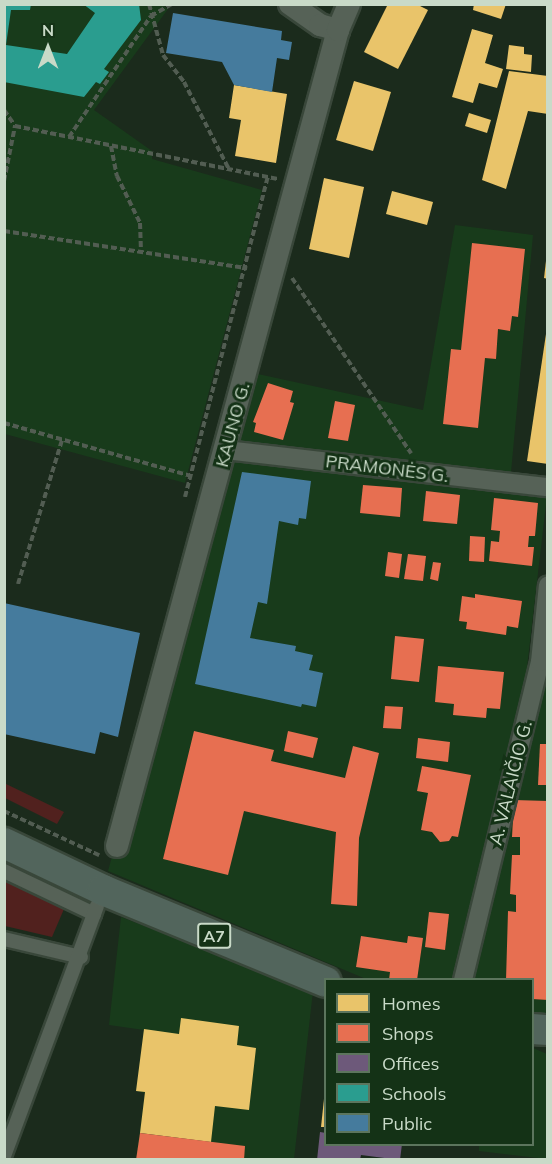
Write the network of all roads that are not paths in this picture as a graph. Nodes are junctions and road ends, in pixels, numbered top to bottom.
1 (290, 4) edge
2 (349, 4) edge
3 (338, 30) junction
4 (225, 450) junction
5 (548, 487) edge
6 (548, 585) edge
7 (544, 662) edge
8 (4, 843) edge
9 (111, 852) road end
10 (4, 871) edge
11 (98, 904) junction
12 (4, 939) edge
13 (81, 957) junction
14 (464, 978) edge
15 (324, 981) edge
16 (4, 1156) edge

1 - 3 street
2 - 3 street, KAUNO G.
3 - 4 street, KAUNO G.
4 - 5 street, PRAMONĖS G.
4 - 9 street, KAUNO G.
6 - 7 street, A. VALAIČIO G.
7 - 14 street, A. VALAIČIO G.
8 - 11 highway, A7
10 - 11 street
11 - 13 street
11 - 15 highway, A7
12 - 13 street
13 - 16 street

